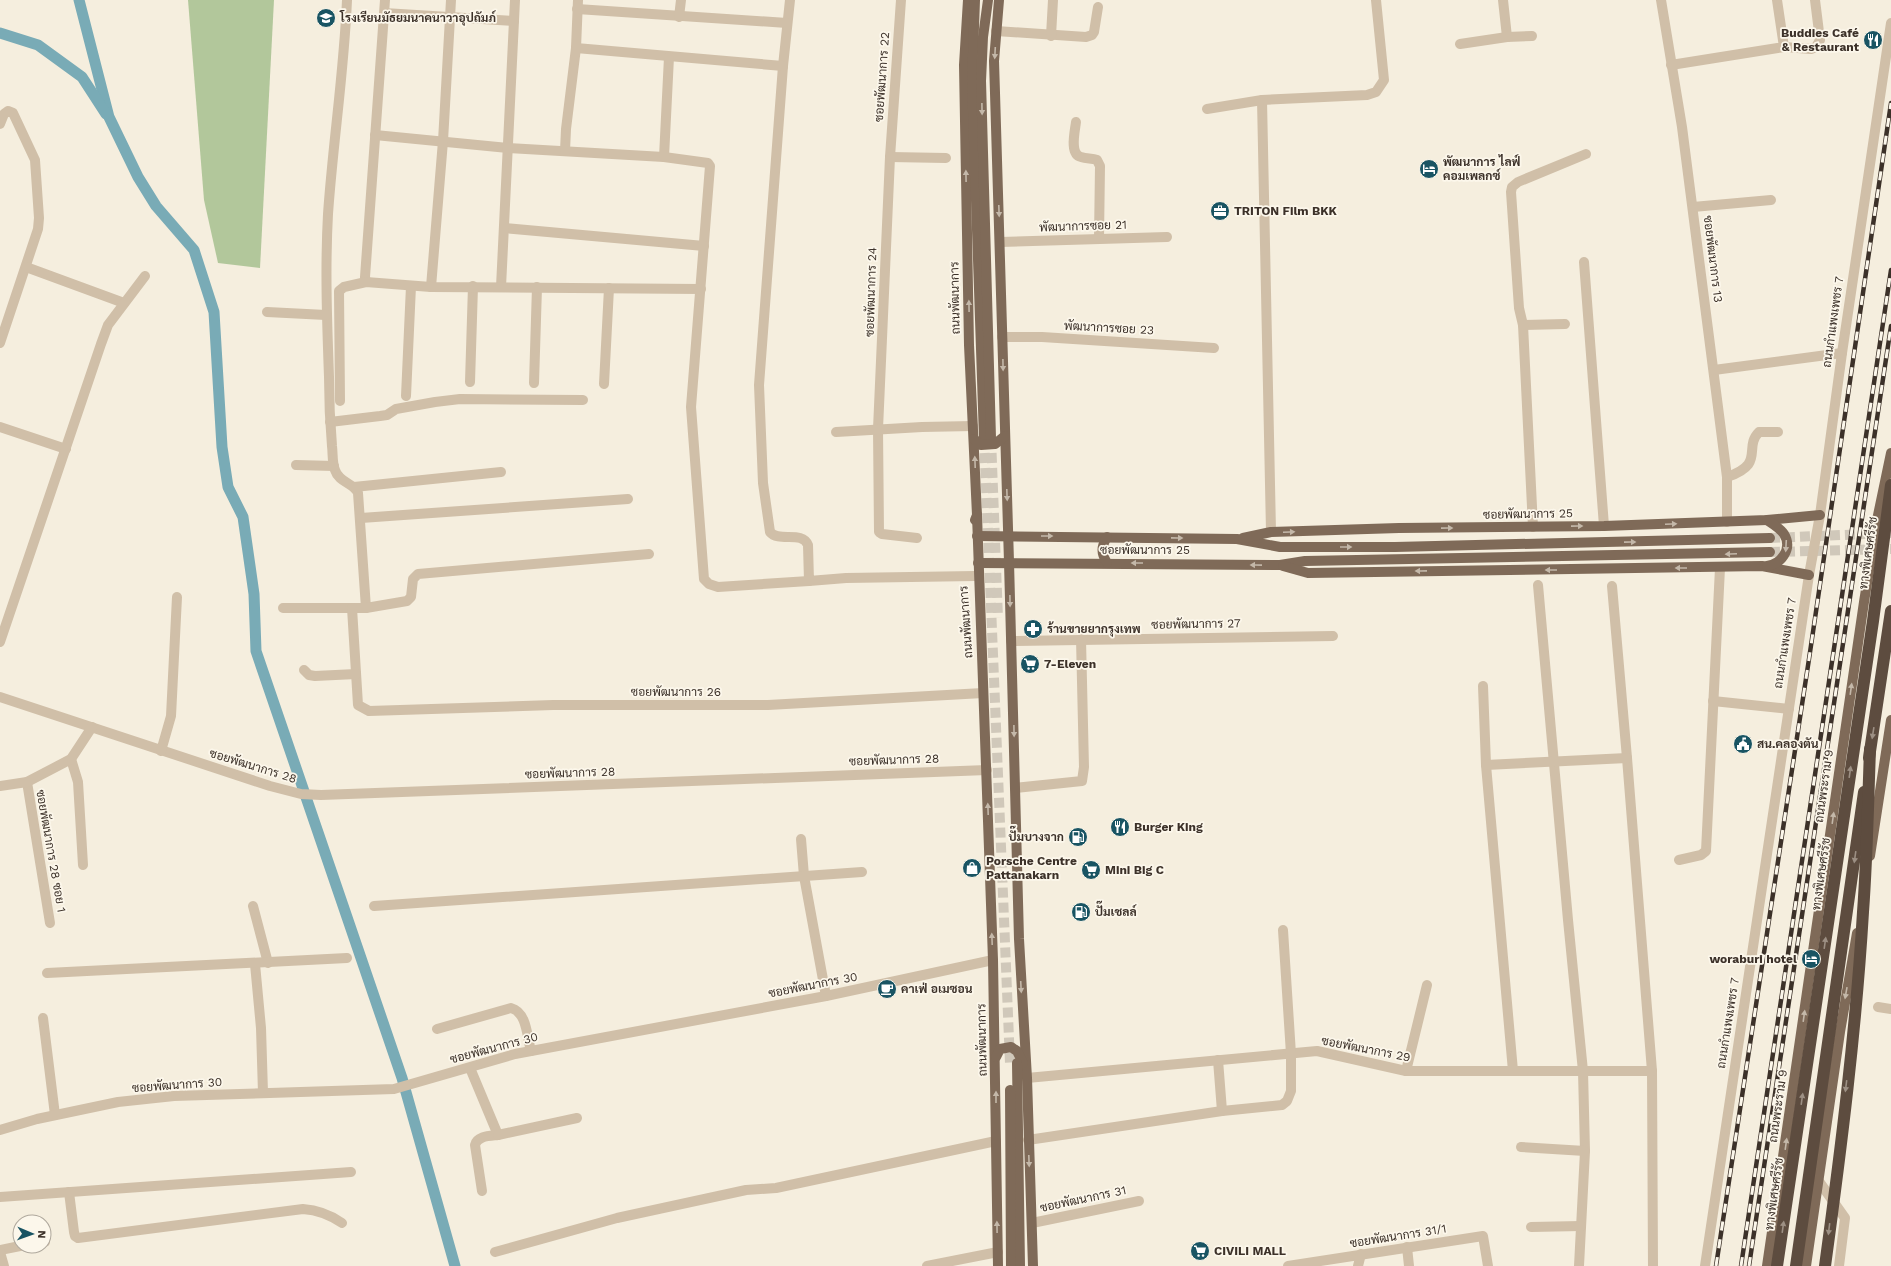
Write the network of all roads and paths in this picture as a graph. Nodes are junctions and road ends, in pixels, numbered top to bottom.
1 (347, 0) edge
2 (385, 0) edge
3 (451, 0) edge
4 (515, 0) edge
5 (681, 0) edge
6 (790, 0) edge
7 (901, 0) edge
8 (968, 0) edge
9 (975, 0) edge
10 (988, 0) edge
11 (999, 0) edge
12 (1053, 0) edge
13 (1376, 0) edge
14 (1503, 0) edge
15 (1661, 0) edge
16 (1777, 0) edge
17 (1815, 0) edge
18 (577, 5) edge
19 (1098, 7) dead end
20 (384, 13) junction
21 (450, 17) junction
22 (680, 17) junction
23 (514, 21) junction
24 (787, 23) junction
25 (1891, 23) edge
26 (996, 31) junction
27 (1051, 36) junction
28 (1532, 36) dead end
29 (1506, 37) junction
30 (1460, 44) dead end
31 (1784, 47) junction
32 (576, 48) junction
33 (669, 57) junction
34 (1672, 65) junction
35 (783, 66) junction
36 (1262, 100) junction
37 (1207, 109) dead end
38 (0, 122) edge
39 (1076, 122) dead end
40 (375, 135) junction
41 (443, 142) junction
42 (508, 148) junction
43 (565, 151) junction
44 (1586, 154) dead end
45 (890, 156) junction
46 (664, 157) junction
47 (946, 158) dead end
48 (1771, 200) dead end
49 (1693, 207) junction
50 (504, 228) junction
51 (1167, 237) dead end
52 (1099, 238) junction
53 (1000, 242) junction
54 (704, 246) junction
55 (1584, 262) dead end
56 (26, 267) junction
57 (145, 276) dead end
58 (366, 282) junction
59 (411, 286) junction
60 (473, 286) junction
61 (431, 287) junction
62 (501, 287) junction
63 (537, 287) junction
64 (609, 288) junction
65 (701, 289) junction
66 (124, 303) junction
67 (267, 312) dead end
68 (326, 315) junction
69 (1565, 324) dead end
70 (1523, 325) junction
71 (1002, 337) junction
72 (0, 343) edge
73 (1214, 348) dead end
74 (1842, 353) junction
75 (1714, 370) junction
76 (470, 382) dead end
77 (534, 383) dead end
78 (604, 384) dead end
79 (406, 396) dead end
80 (583, 400) dead end
81 (340, 401) dead end
82 (330, 422) junction
83 (973, 426) junction
84 (0, 427) edge
85 (878, 429) junction
86 (836, 432) dead end
87 (1778, 432) dead end
88 (1005, 436) junction
89 (983, 438) junction
90 (66, 449) junction
91 (1891, 453) edge
92 (296, 465) dead end
93 (334, 466) junction
94 (500, 472) dead end
95 (1727, 477) junction
96 (1891, 485) edge
97 (354, 487) junction
98 (628, 499) dead end
99 (977, 515) junction
100 (1820, 515) junction
101 (361, 518) junction
102 (1767, 520) junction
103 (1727, 522) junction
104 (1604, 526) junction
105 (1533, 527) junction
106 (1271, 532) junction
107 (977, 536) junction
108 (1008, 536) junction
109 (1107, 537) junction
110 (917, 538) dead end
111 (1770, 538) tunnel mouth
112 (1237, 539) junction
113 (1770, 552) tunnel mouth
114 (649, 554) dead end
115 (1009, 562) junction
116 (978, 563) junction
117 (1107, 563) junction
118 (1280, 565) junction
119 (1762, 566) junction
120 (1720, 568) junction
121 (1809, 575) junction
122 (975, 576) junction
123 (809, 581) junction
124 (1538, 585) dead end
125 (1612, 586) dead end
126 (177, 597) dead end
127 (980, 603) junction
128 (283, 608) dead end
129 (352, 608) junction
130 (366, 608) junction
131 (1891, 611) edge
132 (1333, 636) dead end
133 (1081, 639) junction
134 (1011, 641) junction
135 (0, 642) edge
136 (304, 670) dead end
137 (356, 674) junction
138 (1483, 686) dead end
139 (983, 693) junction
140 (0, 697) edge
141 (1713, 701) junction
142 (1789, 709) junction
143 (1891, 720) edge
144 (92, 727) junction
145 (1870, 749) junction
146 (161, 751) junction
147 (1627, 758) junction
148 (71, 759) junction
149 (1554, 762) junction
150 (1486, 765) junction
151 (987, 770) junction
152 (26, 782) junction
153 (0, 786) edge
154 (1015, 788) junction
155 (801, 840) dead end
156 (1679, 860) dead end
157 (83, 865) dead end
158 (862, 872) dead end
159 (804, 876) junction
160 (253, 906) dead end
161 (374, 906) dead end
162 (50, 924) dead end
163 (1283, 930) dead end
164 (347, 958) dead end
165 (993, 960) junction
166 (268, 963) junction
167 (255, 964) junction
168 (47, 973) dead end
169 (1427, 985) dead end
170 (826, 996) junction
171 (1878, 1007) dead end
172 (1891, 1009) edge
173 (43, 1018) dead end
174 (436, 1029) dead end
175 (531, 1051) junction
176 (1291, 1054) junction
177 (996, 1060) junction
178 (1218, 1060) junction
179 (1017, 1064) junction
180 (470, 1068) junction
181 (1406, 1071) junction
182 (1513, 1071) junction
183 (1583, 1071) junction
184 (1652, 1071) junction
185 (1027, 1078) junction
186 (263, 1093) junction
187 (1222, 1110) junction
188 (56, 1115) junction
189 (577, 1118) dead end
190 (0, 1130) edge
191 (498, 1135) junction
192 (1028, 1140) junction
193 (996, 1141) junction
194 (1521, 1147) dead end
195 (1585, 1151) junction
196 (351, 1172) dead end
197 (1818, 1180) junction
198 (482, 1191) dead end
199 (69, 1192) junction
200 (0, 1197) edge
201 (1139, 1200) dead end
202 (342, 1222) dead end
203 (1032, 1223) junction
204 (1581, 1226) junction
205 (1531, 1227) dead end
206 (1407, 1247) junction
207 (12, 1248) edge
208 (0, 1251) edge
209 (495, 1252) dead end
210 (998, 1252) junction
211 (1361, 1254) junction
212 (4, 1266) edge
213 (927, 1266) edge
214 (998, 1266) edge
215 (1011, 1266) edge
216 (1020, 1266) edge
217 (1033, 1266) edge
218 (1288, 1266) edge
219 (1358, 1266) edge
220 (1409, 1266) edge
221 (1488, 1266) edge
222 (1579, 1266) edge
223 (1653, 1266) edge
224 (1705, 1266) edge
225 (1768, 1266) edge
226 (1777, 1266) edge
227 (1796, 1266) edge
228 (1806, 1266) edge
229 (1825, 1266) edge
230 (1839, 1266) edge

1 - 68 street
2 - 20 street
3 - 21 street
4 - 23 street
5 - 22 street
6 - 24 street
7 - 45 street, ซอยพัฒนาการ 22
83 -> 8 main road, ถนนพัฒนาการ
9 - 89 main road, ถนนพัฒนาการ
10 -> 89 main road, ถนนพัฒนาการ
11 - 26 main road
12 - 27 street
13 - 36 street
14 - 29 street
15 - 34 street, ซอยพัฒนาการ 13
16 - 31 street
17 - 31 street
18 - 22 street
18 - 32 street
19 - 27 street
20 - 21 street
20 - 40 street
21 - 23 street
21 - 41 street
22 - 24 street
23 - 42 street
24 - 35 street
25 - 74 street, ถนนกำแพงเพชร 7
26 - 27 street
26 -> 53 main road
28 - 29 street
29 - 30 street
31 - 34 street
32 - 33 street
32 - 43 street
33 - 35 street
33 - 46 street
34 - 49 street, ซอยพัฒนาการ 13
35 - 123 street
36 - 37 street
36 - 106 street
38 - 56 street
39 - 52 street
40 - 41 street
40 - 58 street
41 - 42 street
41 - 61 street
42 - 43 street
42 - 50 street
43 - 46 street
44 - 70 street
45 - 47 street
45 - 85 street, ซอยพัฒนาการ 24
46 - 54 street
48 - 49 street
49 - 75 street, ซอยพัฒนาการ 13
50 - 54 street
50 - 62 street
51 - 52 street, พัฒนาการซอย 21
52 - 53 street, พัฒนาการซอย 21
53 - 71 main road
54 - 65 street
55 - 104 street
56 - 66 street
56 - 72 street
57 - 66 street
58 - 59 street
58 - 81 street
59 - 61 street
59 - 79 street
60 - 61 street
60 - 62 street
60 - 76 street
62 - 63 street
63 - 64 street
63 - 77 street
64 - 65 street
64 - 78 street
65 - 123 street
66 - 90 street
67 - 68 street
68 - 82 street
69 - 70 street
70 - 105 street
71 - 73 street, พัฒนาการซอย 23
71 -> 88 main road
74 - 75 street
74 - 100 street, ถนนกำแพงเพชร 7
75 - 95 street, ซอยพัฒนาการ 13
80 - 82 street
82 - 93 street
83 - 85 street
83 - 89 main road, ถนนพัฒนาการ
84 - 90 street
85 - 86 street
85 - 110 street, ซอยพัฒนาการ 24
87 - 95 street
88 - 89 main road
88 -> 108 main road
99 -> 89 main road, ถนนพัฒนาการ
90 - 135 street
225 -> 91 main road, ถนนพระราม 9
92 - 93 street
93 - 97 street
94 - 97 street
95 - 103 street, ซอยพัฒนาการ 13
226 -> 96 highway, ทางพิเศษศรีรัช, bridge
97 - 101 street
98 - 101 street
99 - 107 main road
99 - 122 main road, ถนนพัฒนาการ
100 - 102 main road, ซอยพัฒนาการ 25
100 - 121 street, ถนนกำแพงเพชร 7
101 - 130 street
102 - 103 main road, ซอยพัฒนาการ 25
102 -> 119 main road
104 -> 103 main road, ซอยพัฒนาการ 25
105 -> 104 main road, ซอยพัฒนาการ 25
106 -> 105 main road, ซอยพัฒนาการ 25
106 - 112 main road, ซอยพัฒนาการ 25
107 - 108 main road, ซอยพัฒนาการ 25
107 - 116 main road
108 -> 109 main road, ซอยพัฒนาการ 25
108 - 115 main road
109 -> 112 main road, ซอยพัฒนาการ 25
109 - 117 main road
112 -> 111 main road, ซอยพัฒนาการ 25
113 -> 118 main road, ซอยพัฒนาการ 25
114 - 130 street
115 - 116 main road, ซอยพัฒนาการ 25
115 - 117 main road, ซอยพัฒนาการ 25
115 -> 134 main road
116 - 127 main road
118 -> 117 main road, ซอยพัฒนาการ 25
120 -> 118 main road, ซอยพัฒนาการ 25
119 - 120 main road, ซอยพัฒนาการ 25
119 - 121 main road, ซอยพัฒนาการ 25
120 - 141 street
121 - 142 street, ถนนกำแพงเพชร 7
122 - 123 street
122 - 127 main road, ถนนพัฒนาการ
124 - 149 street
125 - 147 street
126 - 146 street
127 - 139 main road, ถนนพัฒนาการ
128 - 129 street
129 - 130 street
129 - 137 street
131 -> 145 highway
132 - 133 street, ซอยพัฒนาการ 27
133 - 134 street, ซอยพัฒนาการ 27
133 - 154 street
134 -> 154 main road
136 - 137 street
137 - 139 street, ซอยพัฒนาการ 26
138 - 150 street
139 - 151 main road, ถนนพัฒนาการ
140 - 144 street, ซอยพัฒนาการ 28
141 - 142 street
141 - 156 street
142 - 224 street, ถนนกำแพงเพชร 7
143 -> 197 main road
144 - 146 street, ซอยพัฒนาการ 28
144 - 148 street
145 -> 227 highway, bridge
145 -> 229 highway, bridge
146 - 151 street, ซอยพัฒนาการ 28
147 - 149 street
147 - 184 street
148 - 152 street
148 - 157 street
149 - 150 street
149 - 183 street
150 - 182 street
165 -> 151 main road, ถนนพัฒนาการ
152 - 153 street
152 - 162 street, ซอยพัฒนาการ 28 ซอย 1
154 -> 179 main road
155 - 159 street
158 - 159 street
159 - 161 street
159 - 170 street
160 - 166 street
163 - 176 street
164 - 166 street
165 - 170 street, ซอยพัฒนาการ 30
165 - 177 main road, ถนนพัฒนาการ
166 - 167 street
167 - 168 street
167 - 186 street
169 - 181 street
170 - 175 street, ซอยพัฒนาการ 30
171 - 172 street
173 - 188 street
174 - 175 street
175 - 180 street, ซอยพัฒนาการ 30
176 - 178 street, ซอยพัฒนาการ 29
176 - 181 street, ซอยพัฒนาการ 29
176 - 187 street
177 - 179 main road
193 -> 177 main road, ถนนพัฒนาการ
178 - 185 street, ซอยพัฒนาการ 29
178 - 187 street
179 - 185 main road
179 - 215 main road
179 - 216 main road
180 - 186 street, ซอยพัฒนาการ 30
180 - 191 street
181 - 182 street, ซอยพัฒนาการ 29
182 - 183 street, ซอยพัฒนาการ 29
183 - 184 street, ซอยพัฒนาการ 29
183 - 195 street
184 - 223 street
185 - 192 main road
186 - 188 street, ซอยพัฒนาการ 30
187 - 192 street
188 - 190 street, ซอยพัฒนาการ 30
189 - 191 street
191 - 198 street
192 -> 203 main road
193 - 209 street
210 -> 193 main road, ถนนพัฒนาการ
194 - 195 street
195 - 204 street
196 - 199 street
197 - 228 main road
197 - 230 street
199 - 200 street
199 - 202 street
201 - 203 street, ซอยพัฒนาการ 31
203 - 217 main road
204 - 205 street
204 - 222 street
206 - 211 street, ซอยพัฒนาการ 31/1
206 - 220 street
206 - 221 street, ซอยพัฒนาการ 31/1
207 - 208 street
208 - 212 street
210 - 213 street
210 - 214 main road, ถนนพัฒนาการ
211 - 218 street, ซอยพัฒนาการ 31/1
211 - 219 street

